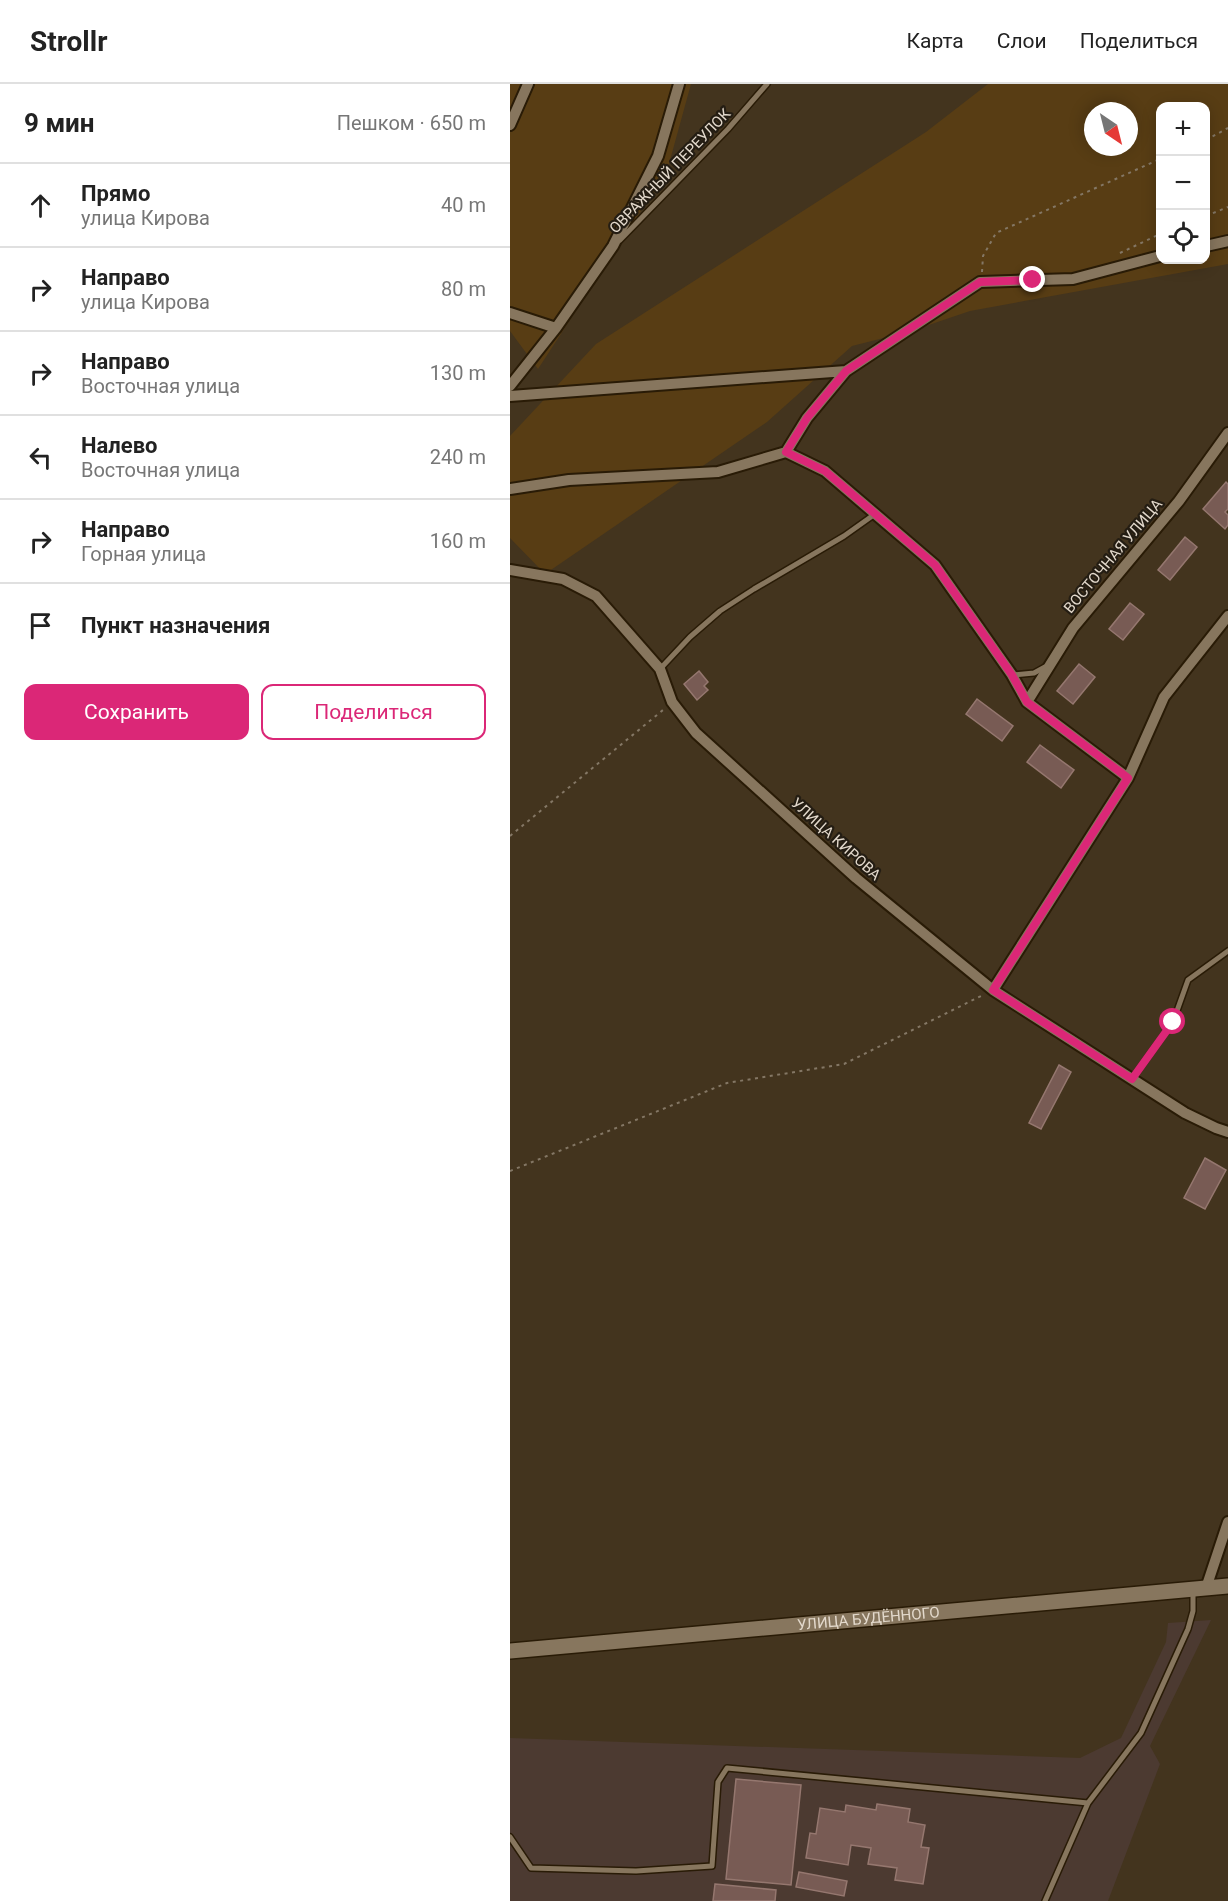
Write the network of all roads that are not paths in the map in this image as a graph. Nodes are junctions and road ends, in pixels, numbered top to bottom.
1 (528, 84) edge
2 (679, 84) edge
3 (767, 84) edge
4 (510, 125) edge
5 (1228, 241) edge
6 (1210, 245) edge
7 (613, 246) junction
8 (1156, 257) edge
9 (510, 313) edge
10 (555, 328) junction
11 (846, 371) junction
12 (510, 386) edge
13 (510, 396) edge
14 (1228, 433) edge
15 (786, 452) junction
16 (510, 489) edge
17 (875, 514) junction
18 (510, 570) edge
19 (1228, 616) edge
20 (1050, 665) junction
21 (660, 669) junction
22 (1012, 675) junction
23 (1027, 702) junction
24 (1128, 778) junction
25 (1228, 951) edge
26 (993, 990) junction
27 (1132, 1079) junction
28 (1228, 1132) edge
29 (1228, 1522) edge
30 (1228, 1586) edge
31 (1200, 1588) junction
32 (510, 1651) edge
33 (1088, 1803) junction
34 (510, 1837) edge
35 (1046, 1901) edge

1 - 4 street
2 - 7 street
3 - 7 lane, ОВРАЖНЫЙ ПЕРЕУЛОК
5 - 6 street
7 - 10 street
8 - 11 street
9 - 10 street
10 - 12 street
11 - 13 street
11 - 15 street
14 - 20 street, ВОСТОЧНАЯ УЛИЦА
15 - 16 street
15 - 17 street
17 - 21 lane
17 - 22 street
18 - 21 street, УЛИЦА КИРОВА
19 - 24 street
20 - 22 lane
20 - 23 street, ВОСТОЧНАЯ УЛИЦА
21 - 26 street, УЛИЦА КИРОВА
22 - 23 street
23 - 24 street
24 - 26 street
25 - 27 lane
26 - 27 street, УЛИЦА КИРОВА
27 - 28 street, УЛИЦА КИРОВА
29 - 31 street
30 - 31 main road, УЛИЦА БУДЁННОГО
31 - 32 main road, УЛИЦА БУДЁННОГО
31 - 33 lane
33 - 34 lane
33 - 35 lane

